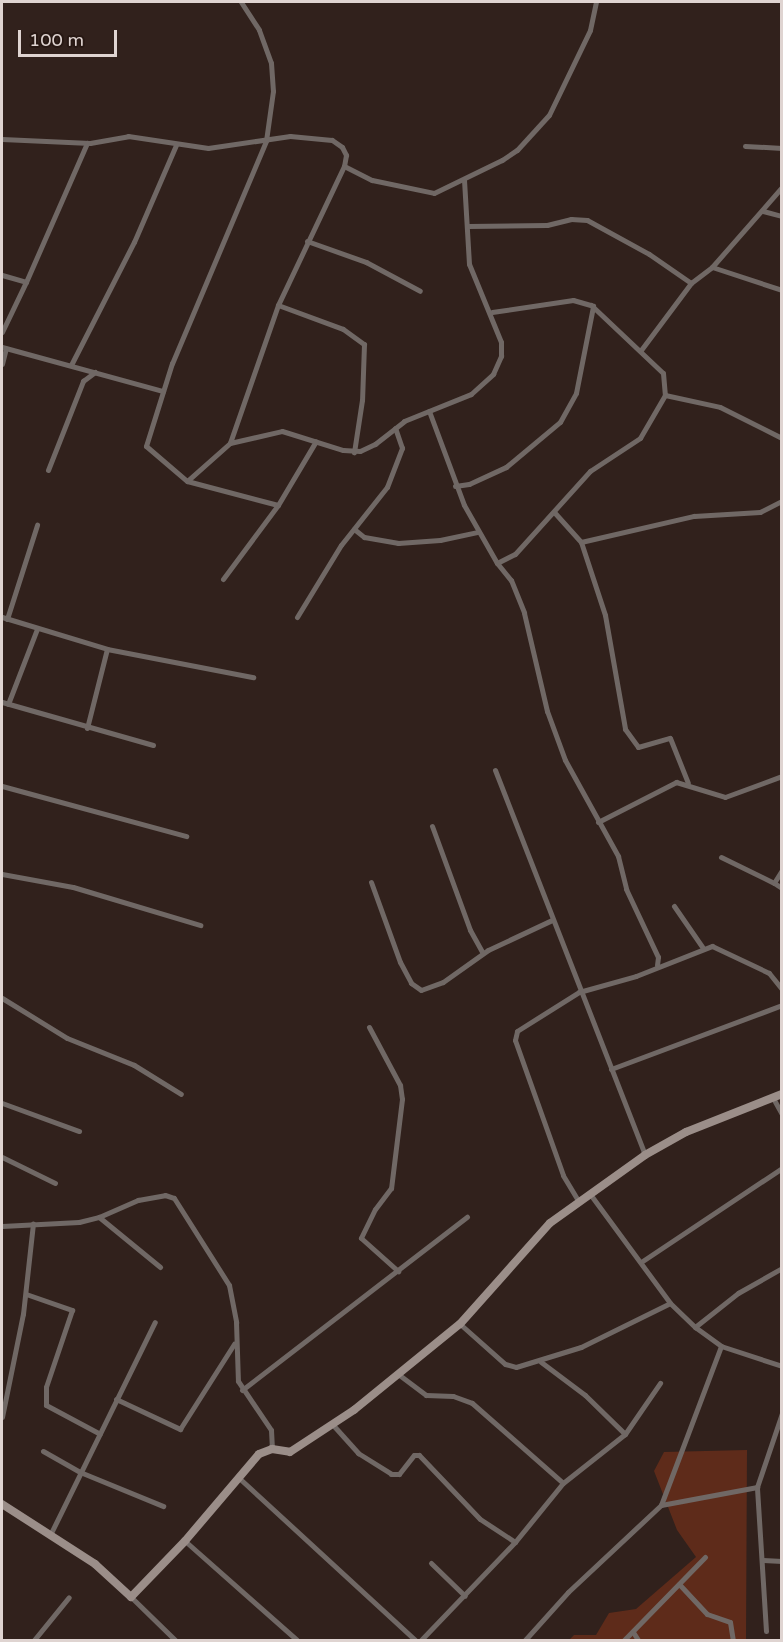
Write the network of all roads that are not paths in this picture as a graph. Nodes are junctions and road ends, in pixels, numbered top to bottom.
1 (241, 2) edge
2 (596, 2) edge
3 (2, 140) edge
4 (266, 141) junction
5 (87, 143) junction
6 (176, 145) junction
7 (745, 146) dead end
8 (782, 148) edge
9 (344, 166) junction
10 (464, 179) junction
11 (782, 187) edge
12 (764, 211) junction
13 (782, 216) edge
14 (468, 226) junction
15 (308, 241) junction
16 (712, 267) junction
17 (2, 275) edge
18 (26, 282) junction
19 (691, 284) junction
20 (782, 290) edge
21 (420, 291) dead end
22 (278, 305) junction
23 (592, 306) junction
24 (492, 312) junction
25 (2, 332) edge
26 (4, 348) edge
27 (641, 350) junction
28 (2, 364) edge
29 (71, 365) junction
30 (82, 368) junction
31 (94, 372) junction
32 (83, 381) junction
33 (163, 392) junction
34 (665, 395) junction
35 (429, 411) junction
36 (395, 428) junction
37 (782, 438) edge
38 (316, 441) junction
39 (230, 442) junction
40 (354, 452) junction
41 (48, 470) dead end
42 (187, 481) junction
43 (455, 486) junction
44 (782, 501) edge
45 (278, 505) junction
46 (554, 512) junction
47 (38, 525) dead end
48 (354, 529) junction
49 (478, 532) junction
50 (581, 542) junction
51 (497, 563) junction
52 (224, 579) dead end
53 (297, 617) dead end
54 (4, 618) edge
55 (37, 629) junction
56 (107, 649) junction
57 (252, 677) dead end
58 (5, 703) edge
59 (87, 728) junction
60 (153, 745) dead end
61 (495, 770) dead end
62 (782, 776) edge
63 (687, 783) junction
64 (2, 786) edge
65 (598, 822) junction
66 (432, 826) dead end
67 (186, 836) dead end
68 (721, 857) dead end
69 (782, 870) edge
70 (2, 874) edge
71 (371, 882) dead end
72 (774, 883) junction
73 (782, 888) edge
74 (674, 906) dead end
75 (552, 920) junction
76 (200, 925) dead end
77 (703, 948) junction
78 (483, 953) junction
79 (657, 965) junction
80 (782, 989) edge
81 (579, 992) junction
82 (2, 998) edge
83 (782, 1005) edge
84 (369, 1026) dead end
85 (611, 1069) junction
86 (181, 1094) dead end
87 (782, 1094) edge
88 (772, 1098) junction
89 (2, 1103) edge
90 (782, 1114) edge
91 (80, 1131) dead end
92 (645, 1155) junction
93 (2, 1157) edge
94 (782, 1168) edge
95 (55, 1183) dead end
96 (590, 1194) junction
97 (579, 1202) junction
98 (467, 1217) dead end
99 (99, 1218) junction
100 (33, 1224) junction
101 (2, 1226) edge
102 (641, 1262) junction
103 (160, 1266) dead end
104 (781, 1268) edge
105 (398, 1271) junction
106 (26, 1294) junction
107 (670, 1303) junction
108 (156, 1322) dead end
109 (460, 1324) junction
110 (696, 1327) junction
111 (235, 1342) junction
112 (721, 1346) junction
113 (542, 1362) junction
114 (782, 1366) edge
115 (398, 1374) junction
116 (660, 1383) dead end
117 (242, 1390) junction
118 (116, 1399) junction
119 (782, 1413) edge
120 (2, 1417) edge
121 (333, 1425) junction
122 (100, 1434) junction
123 (625, 1434) junction
124 (272, 1449) junction
125 (43, 1451) dead end
126 (80, 1472) junction
127 (239, 1478) junction
128 (563, 1483) junction
129 (757, 1487) junction
130 (2, 1504) edge
131 (661, 1505) junction
132 (163, 1506) dead end
133 (51, 1533) junction
134 (185, 1541) junction
135 (515, 1542) junction
136 (705, 1557) dead end
137 (763, 1560) junction
138 (782, 1561) edge
139 (430, 1563) dead end
140 (679, 1584) junction
141 (465, 1596) junction
142 (69, 1597) dead end
143 (131, 1597) junction
144 (766, 1631) dead end
145 (633, 1632) junction
146 (174, 1640) edge
147 (34, 1641) edge
148 (297, 1641) edge
149 (415, 1641) edge
150 (422, 1641) edge
151 (525, 1641) edge
152 (624, 1641) edge
153 (638, 1641) edge
154 (733, 1641) edge

1 - 4 street
2 - 10 street
3 - 5 street
4 - 6 street
4 - 9 street
4 - 33 street
5 - 6 street
5 - 18 street
6 - 29 street
7 - 8 street
9 - 10 street
9 - 15 street
10 - 14 street
11 - 12 street
12 - 13 street
12 - 16 street
14 - 19 street
14 - 24 street
15 - 21 street
15 - 22 street
16 - 19 street
16 - 20 street
17 - 18 street
18 - 25 street
19 - 27 street
22 - 39 street
22 - 40 street
23 - 24 street
23 - 27 street
23 - 43 street
24 - 35 street
26 - 28 street
26 - 29 street
27 - 34 street
29 - 30 street
30 - 31 street
30 - 32 street
31 - 32 street
31 - 33 street
32 - 41 street
33 - 42 street
34 - 37 street
34 - 46 street
35 - 36 street
35 - 43 street
36 - 40 street
36 - 48 street
38 - 39 street
38 - 40 street
38 - 45 street
39 - 42 street
42 - 45 street
43 - 49 street
44 - 50 street
45 - 52 street
46 - 50 street
46 - 51 street
47 - 54 street
48 - 49 street
48 - 53 street
49 - 51 street
50 - 63 street
51 - 65 street
54 - 55 street
55 - 56 street
55 - 58 street
56 - 57 street
56 - 59 street
58 - 59 street
59 - 60 street
61 - 75 street
62 - 63 street
63 - 65 street
64 - 67 street
65 - 79 street
66 - 78 street
68 - 72 street
69 - 72 street
70 - 76 street
71 - 78 street
72 - 73 street
74 - 77 street
75 - 78 street
75 - 81 street
77 - 79 street
77 - 80 street
79 - 81 street
81 - 85 street
81 - 97 street
82 - 86 street
83 - 85 street
84 - 105 street
85 - 92 street
87 - 88 street
88 - 90 street
88 - 92 street
89 - 91 street
92 - 96 street
93 - 95 street
94 - 102 street
96 - 97 street
96 - 102 street
97 - 109 street
98 - 105 street
99 - 100 street
99 - 103 street
99 - 111 street
100 - 101 street
100 - 106 street
102 - 107 street
104 - 110 street
105 - 117 street
106 - 120 street
106 - 122 street
107 - 110 street
107 - 113 street
108 - 118 street
109 - 113 street
109 - 115 street
110 - 112 street
111 - 117 street
111 - 118 street
112 - 114 street
112 - 131 street
113 - 123 street
115 - 121 street
115 - 128 street
116 - 123 street
117 - 124 street
118 - 122 street
119 - 129 street
121 - 124 street
121 - 135 street
122 - 126 street
123 - 128 street
124 - 127 street
125 - 126 street
126 - 132 street
126 - 133 street
127 - 134 street
127 - 149 street
128 - 135 street
129 - 131 street
129 - 137 street
130 - 133 street
131 - 151 street
133 - 143 street
134 - 143 street
134 - 148 street
135 - 141 street
136 - 140 street
137 - 138 street
137 - 144 street
139 - 141 street
140 - 145 street
140 - 154 street
141 - 150 street
142 - 147 street
143 - 146 street
145 - 152 street
145 - 153 street

